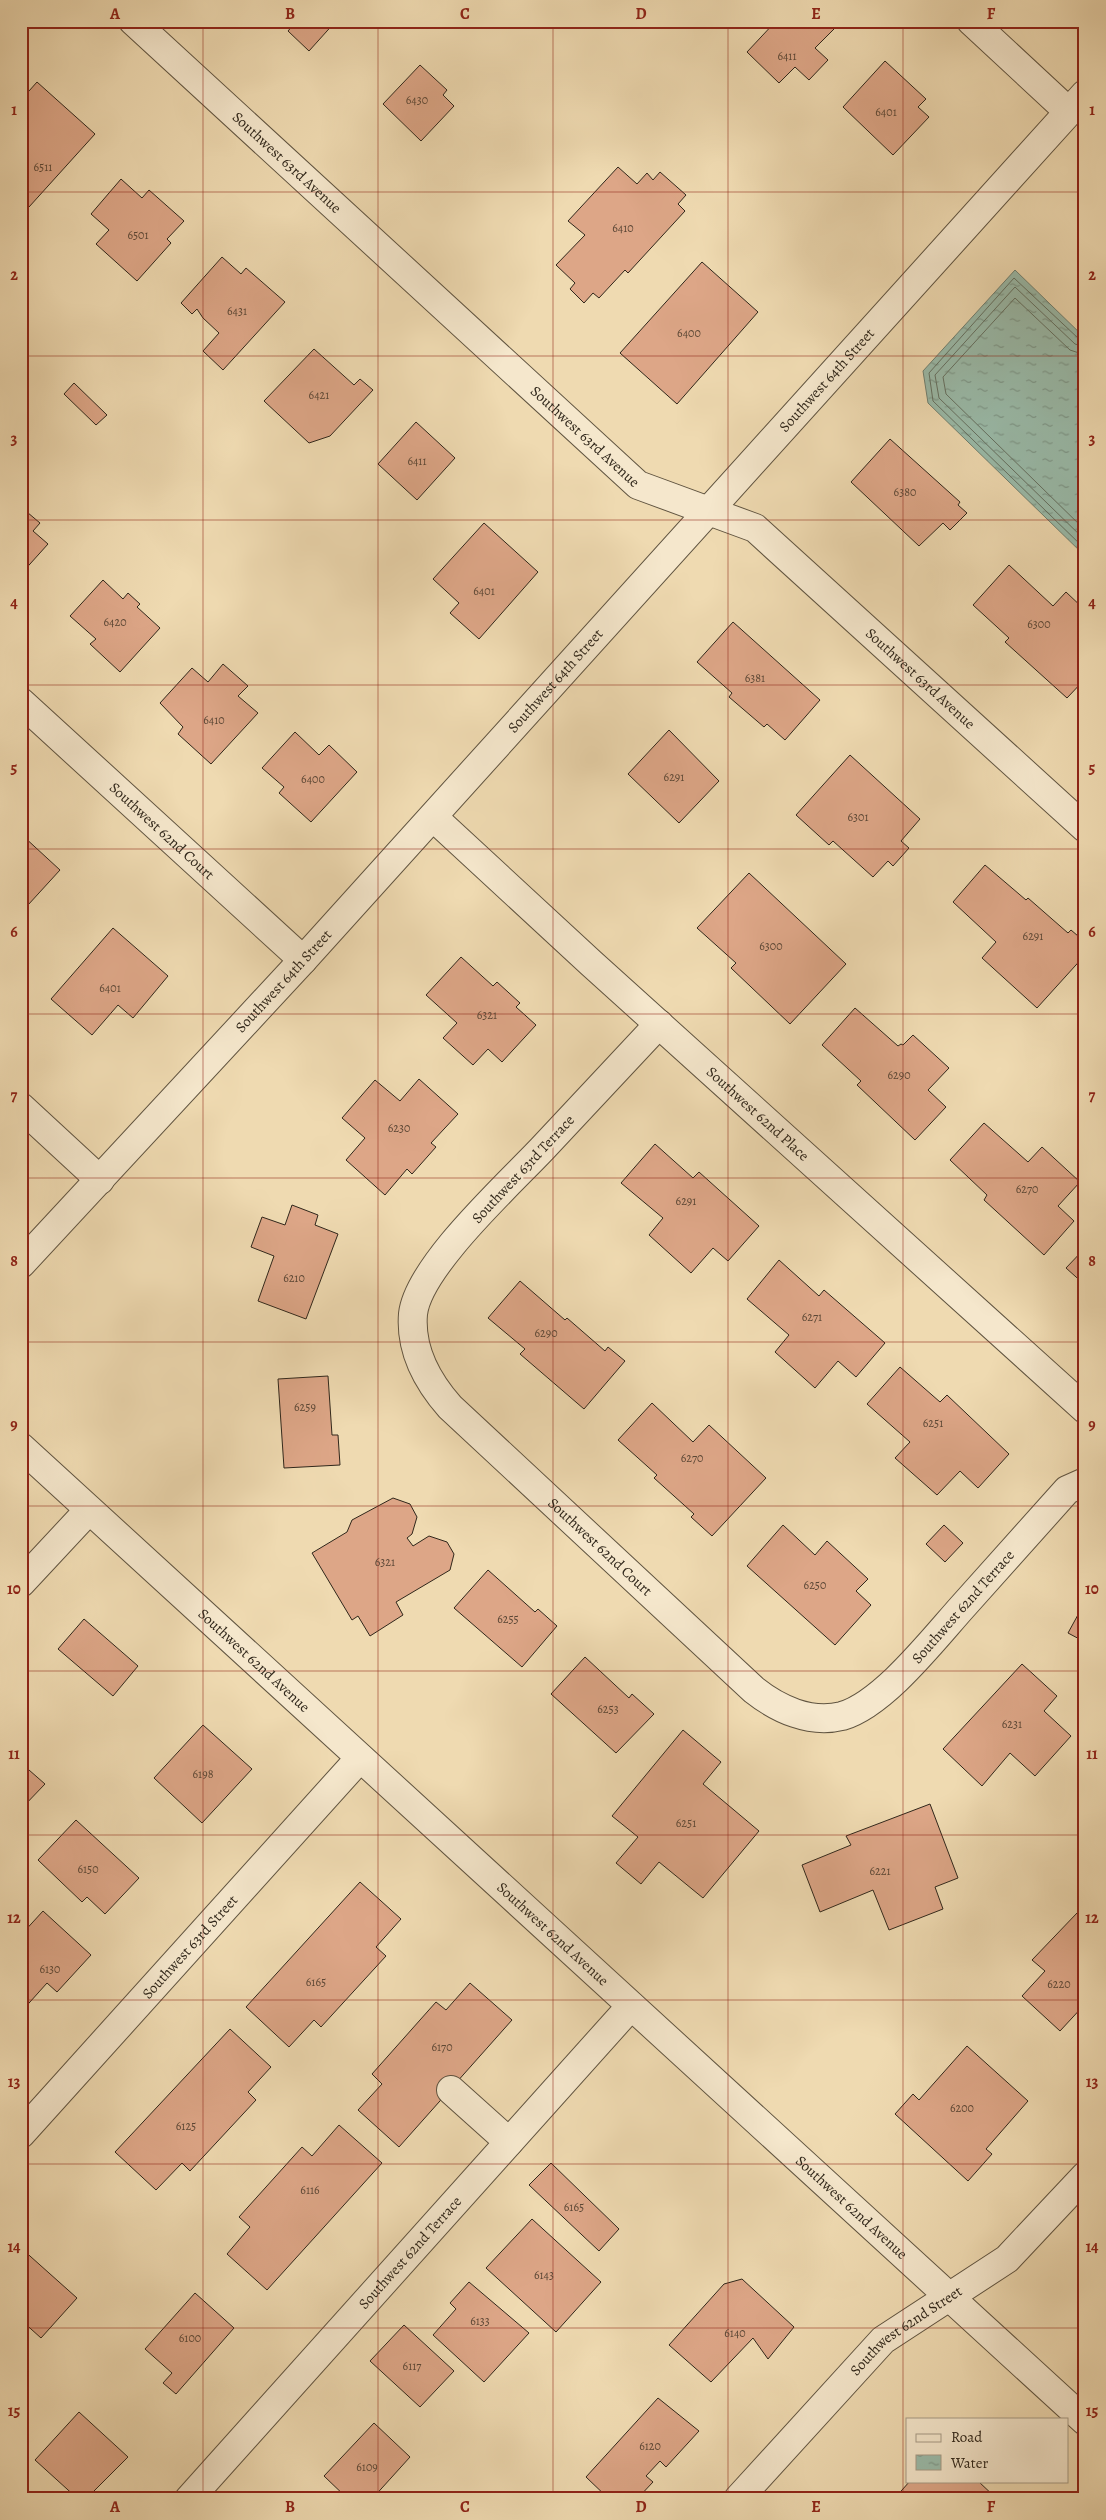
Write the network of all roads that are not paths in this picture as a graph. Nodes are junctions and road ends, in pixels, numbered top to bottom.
1 (133, 21) edge
2 (971, 21) edge
3 (1077, 103) edge
4 (709, 512) junction
5 (21, 702) edge
6 (433, 817) junction
7 (1085, 828) edge
8 (303, 960) junction
9 (659, 1024) junction
10 (21, 1107) edge
11 (100, 1180) junction
12 (21, 1264) edge
13 (414, 1328) joint
14 (1085, 1409) edge
15 (21, 1447) edge
16 (1085, 1482) edge
17 (89, 1510) junction
18 (21, 1583) edge
19 (830, 1718) joint
20 (360, 1758) junction
21 (631, 2006) junction
22 (451, 2090) dead end
23 (21, 2134) edge
24 (509, 2142) junction
25 (1085, 2176) edge
26 (950, 2297) junction
27 (1085, 2421) edge
28 (189, 2499) edge
29 (738, 2499) edge

1 - 4 street, Southwest 63rd Avenue
2 - 3 street
3 - 4 street, Southwest 64th Street
4 - 6 street, Southwest 64th Street
4 - 7 street, Southwest 63rd Avenue
5 - 8 street, Southwest 62nd Court
6 - 8 street, Southwest 64th Street
6 - 9 street, Southwest 62nd Place
8 - 11 street, Southwest 64th Street
9 - 13 street, Southwest 63rd Terrace
9 - 14 street, Southwest 62nd Place
10 - 11 street
11 - 12 street, Southwest 64th Street
13 - 19 street, Southwest 62nd Court
15 - 17 street, Southwest 62nd Avenue
16 - 19 street, Southwest 62nd Terrace
17 - 18 street
17 - 20 street, Southwest 62nd Avenue
20 - 21 street, Southwest 62nd Avenue
20 - 23 street, Southwest 63rd Street
21 - 24 street, Southwest 62nd Terrace
21 - 26 street, Southwest 62nd Avenue
22 - 24 street
24 - 28 street, Southwest 62nd Terrace
25 - 26 street, Southwest 62nd Street
26 - 27 street, Southwest 62nd Avenue
26 - 29 street, Southwest 62nd Street

